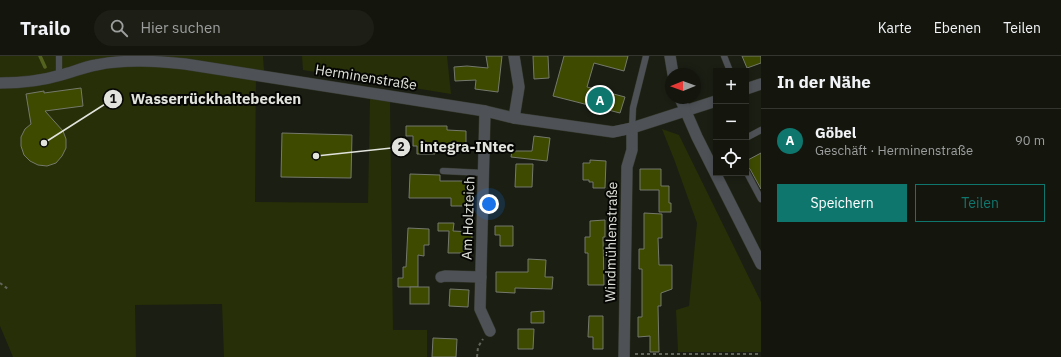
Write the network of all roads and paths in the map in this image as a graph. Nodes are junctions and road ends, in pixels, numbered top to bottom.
1 (59, 56) edge
2 (514, 56) edge
3 (646, 56) edge
4 (670, 56) edge
5 (724, 56) edge
6 (672, 68) edge
7 (729, 68) edge
8 (60, 76) junction
9 (0, 83) edge
10 (761, 84) edge
11 (749, 88) edge
12 (713, 102) edge
13 (682, 104) edge
14 (485, 111) junction
15 (685, 111) junction
16 (514, 118) junction
17 (632, 128) junction
18 (761, 130) edge
19 (749, 136) edge
20 (443, 171) dead end
21 (484, 173) junction
22 (749, 176) edge
23 (761, 199) edge
24 (761, 264) edge
25 (441, 277) dead end
26 (481, 278) junction
27 (0, 283) edge
28 (8, 289) dead end
29 (490, 331) joint
30 (761, 354) edge
31 (624, 356) edge
32 (477, 357) edge

1 - 8 lane
2 - 16 street
3 - 17 lane
4 - 6 street
5 - 7 lane
8 - 9 street, Herminenstraße
8 - 14 street, Herminenstraße
10 - 11 street
12 - 15 street, Herminenstraße
13 - 15 street
14 - 16 street, Herminenstraße
14 - 21 street, Am Holzteich
15 - 17 street, Herminenstraße
15 - 24 street
16 - 17 street, Herminenstraße
17 - 31 street, Windmühlenstraße
18 - 19 lane
20 - 21 lane
21 - 26 street, Am Holzteich
22 - 23 lane
25 - 26 street, Am Holzteich
26 - 29 street, Am Holzteich
27 - 28 path
29 - 32 path
30 - 31 path

